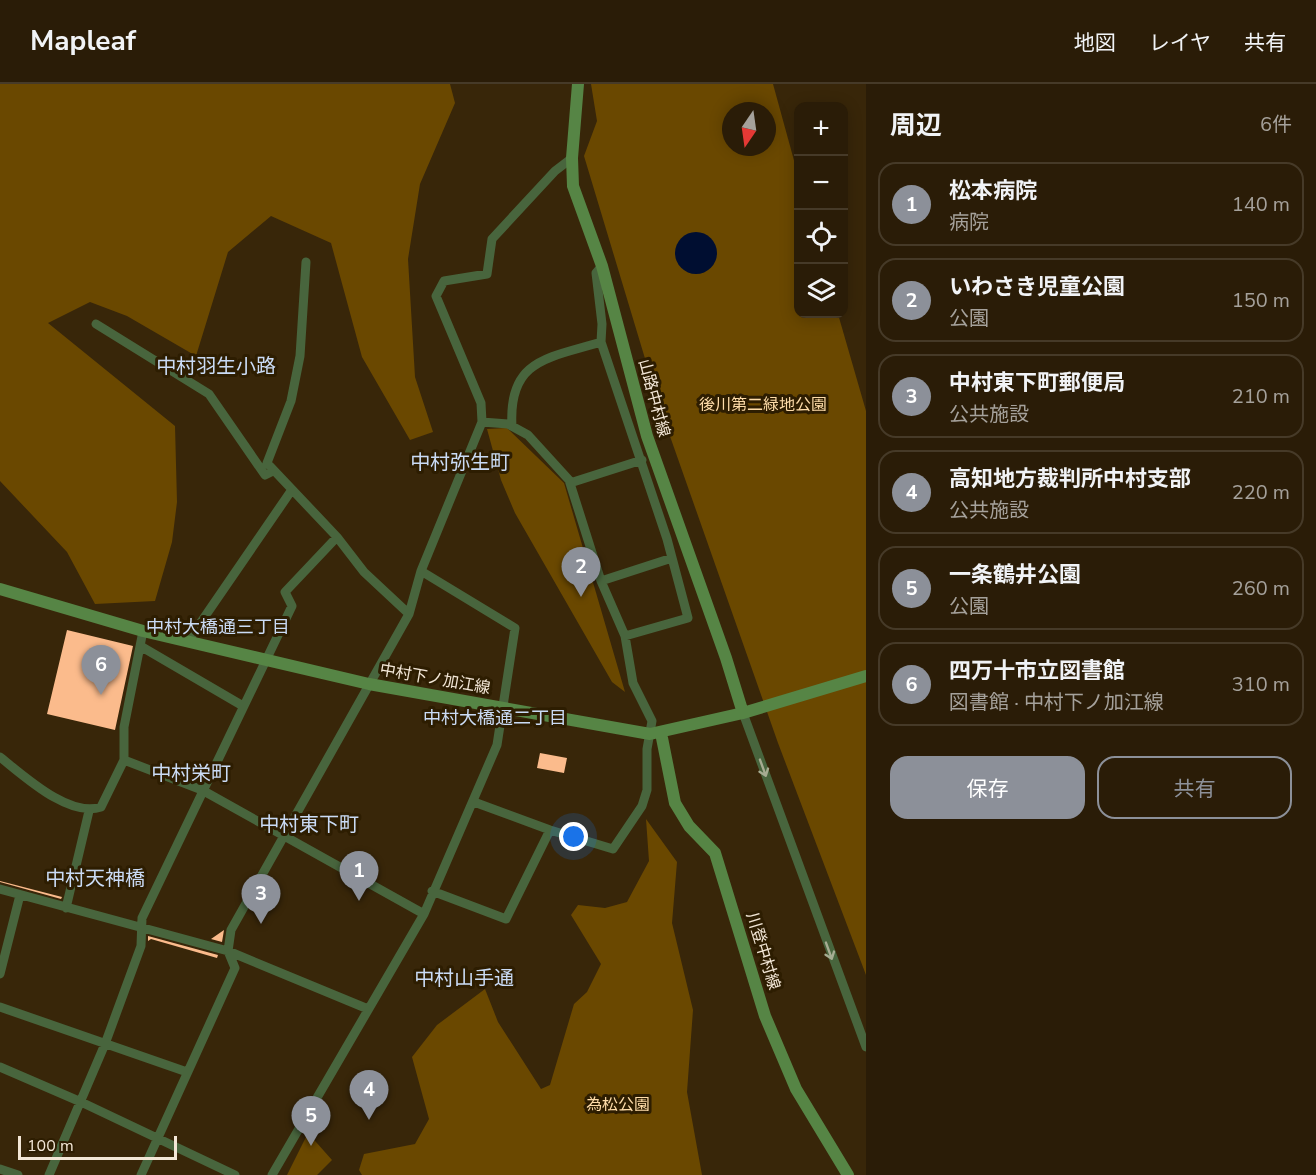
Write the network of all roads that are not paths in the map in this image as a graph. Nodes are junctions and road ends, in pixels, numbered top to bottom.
1 (578, 84) edge
2 (572, 158) junction
3 (306, 261) dead end
4 (602, 266) junction
5 (96, 324) dead end
6 (601, 342) junction
7 (482, 422) junction
8 (513, 426) junction
9 (642, 460) junction
10 (273, 471) junction
11 (570, 483) junction
12 (291, 491) junction
13 (337, 537) junction
14 (672, 558) junction
15 (421, 571) junction
16 (601, 580) junction
17 (0, 589) edge
18 (409, 614) junction
19 (143, 631) junction
20 (625, 636) junction
21 (189, 641) junction
22 (142, 646) junction
23 (266, 660) junction
24 (866, 676) edge
25 (369, 684) junction
26 (243, 706) junction
27 (503, 708) junction
28 (749, 711) junction
29 (655, 734) junction
30 (0, 756) edge
31 (124, 760) junction
32 (202, 790) junction
33 (474, 802) junction
34 (89, 811) junction
35 (550, 830) junction
36 (284, 835) junction
37 (0, 889) edge
38 (432, 891) junction
39 (20, 895) junction
40 (66, 908) junction
41 (117, 911) dead end
42 (424, 914) junction
43 (114, 921) junction
44 (141, 928) junction
45 (228, 951) junction
46 (0, 974) edge
47 (0, 1007) edge
48 (368, 1009) junction
49 (105, 1044) junction
50 (866, 1047) edge
51 (0, 1067) edge
52 (187, 1072) junction
53 (81, 1102) junction
54 (157, 1137) junction
55 (0, 1169) edge
56 (18, 1175) edge
57 (49, 1175) edge
58 (141, 1175) edge
59 (236, 1175) edge
60 (272, 1175) edge
61 (848, 1175) edge

1 - 2 main road, 山路中村線
2 - 4 main road, 山路中村線
2 - 7 street
3 - 10 street
4 - 6 street
4 - 28 main road, 山路中村線
5 - 10 street
6 - 8 street
6 - 9 street
7 - 8 street
7 - 15 street
8 - 11 street
9 - 11 street
9 - 14 street
10 - 12 street
11 - 16 street
12 - 13 street
12 - 21 street
13 - 18 street
13 - 23 street
14 - 16 street
14 - 20 street
15 - 18 street
15 - 27 street
16 - 20 street
17 - 19 main road, 中村下ノ加江線
18 - 25 street
19 - 21 main road, 中村下ノ加江線
19 - 22 street
20 - 29 street
21 - 23 main road, 中村下ノ加江線
22 - 26 street
22 - 31 street
23 - 25 main road, 中村下ノ加江線
23 - 26 street
24 - 28 main road, 中村下ノ加江線
25 - 27 main road, 中村下ノ加江線
25 - 36 street
26 - 32 street
27 - 29 main road, 中村下ノ加江線
27 - 33 street
28 - 29 main road, 中村下ノ加江線
28 -> 50 street
29 - 35 street
29 - 61 main road, 川登中村線
30 - 34 street
31 - 32 street
31 - 34 street
32 - 36 street
32 - 44 street
33 - 35 street
33 - 38 street
34 - 40 street
35 - 38 street
36 - 42 street
36 - 45 street
37 - 39 street
38 - 42 street
39 - 40 street
39 - 46 street
40 - 43 street
41 - 43 street
42 - 48 street
43 - 44 street
44 - 45 street
44 - 49 street
45 - 48 street
45 - 52 street
47 - 49 street
48 - 60 street
49 - 52 street
49 - 53 street
51 - 53 street
52 - 54 street
53 - 54 street
53 - 57 street
54 - 58 street
54 - 59 street
55 - 56 street

